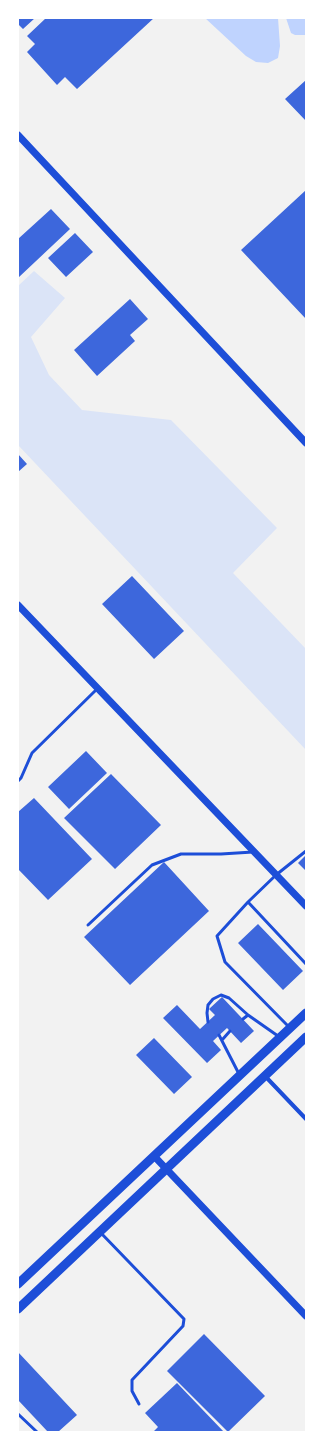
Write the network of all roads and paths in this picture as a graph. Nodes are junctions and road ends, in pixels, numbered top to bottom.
1 (18, 135) edge
2 (306, 443) edge
3 (18, 605) edge
4 (99, 688) junction
5 (18, 781) edge
6 (306, 851) edge
7 (254, 852) junction
8 (276, 875) junction
9 (248, 902) junction
10 (306, 906) edge
11 (88, 925) dead end
12 (306, 964) edge
13 (306, 1013) edge
14 (248, 1015) junction
15 (243, 1019) dead end
16 (208, 1022) dead end
17 (290, 1028) junction
18 (230, 1031) dead end
19 (219, 1035) dead end
20 (280, 1037) junction
21 (306, 1038) edge
22 (222, 1040) junction
23 (239, 1075) junction
24 (265, 1076) junction
25 (306, 1119) edge
26 (154, 1156) junction
27 (167, 1169) junction
28 (100, 1232) junction
29 (18, 1284) edge
30 (18, 1309) edge
31 (306, 1316) edge
32 (139, 1404) dead end
33 (18, 1414) edge
34 (37, 1432) edge

1 - 2 street
3 - 4 street
4 - 5 lane
4 - 7 street
6 - 8 lane
7 - 8 street
7 - 11 lane
8 - 9 lane
8 - 10 street
9 - 12 lane
9 - 17 lane
13 - 17 main road
14 - 15 lane
14 - 16 lane
14 - 20 lane
17 - 20 main road
18 - 22 lane
19 - 22 lane
20 - 23 main road
21 - 24 main road
22 - 23 lane
23 - 26 main road
24 - 25 street
24 - 27 main road
26 - 27 street
26 - 29 main road
27 - 28 main road
27 - 31 street
28 - 30 main road
28 - 32 lane
33 - 34 lane

